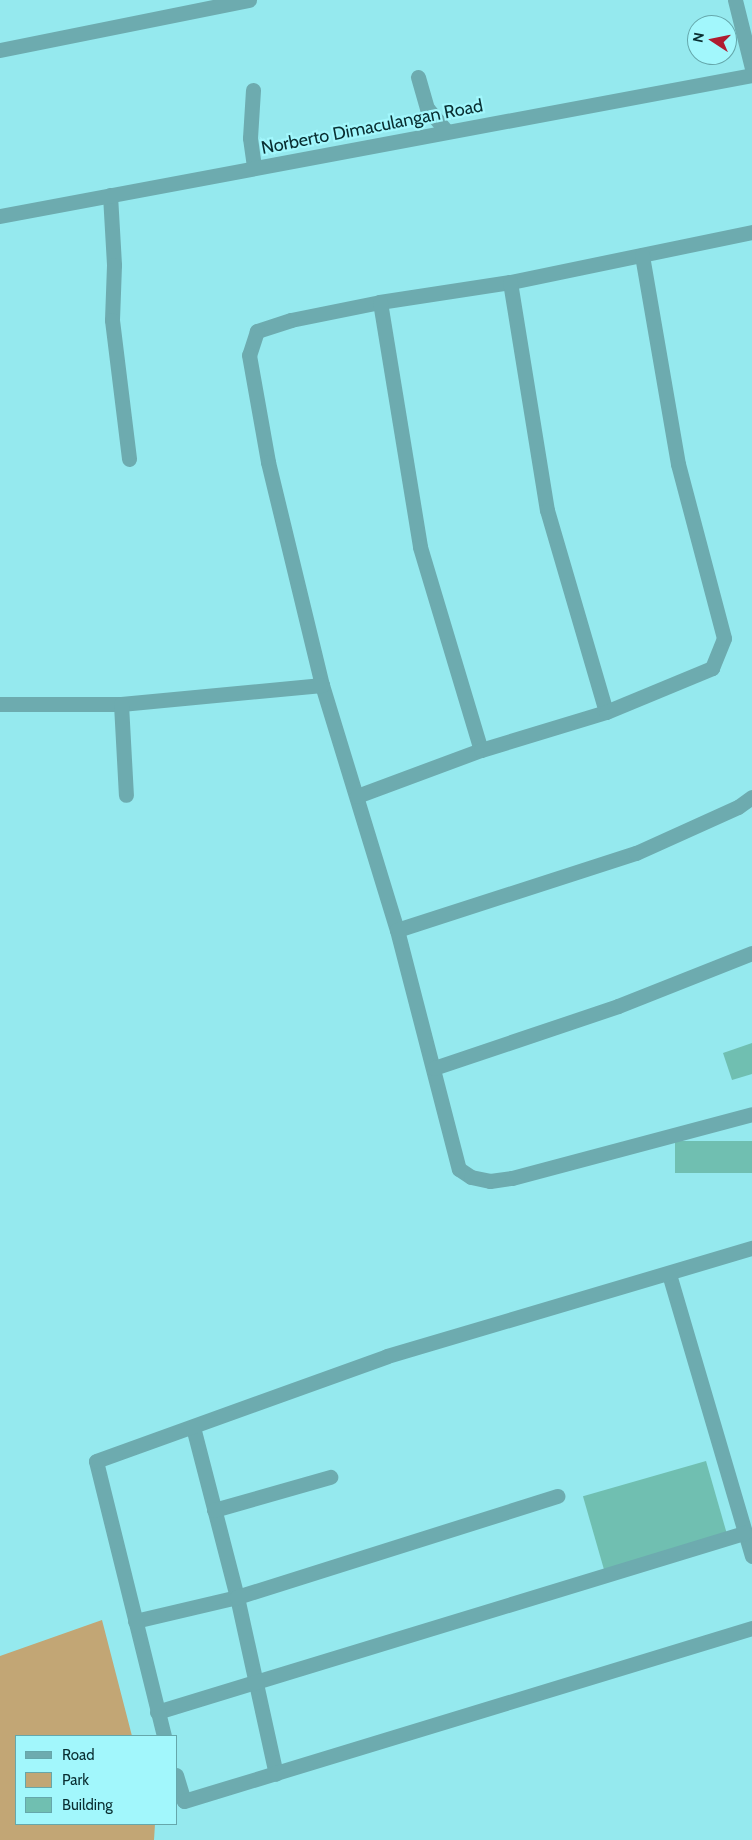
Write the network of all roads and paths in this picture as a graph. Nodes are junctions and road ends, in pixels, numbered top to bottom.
1 (249, 0) edge
2 (735, 0) edge
3 (0, 50) edge
4 (752, 68) edge
5 (752, 74) edge
6 (418, 77) dead end
7 (252, 90) dead end
8 (446, 131) junction
9 (254, 168) junction
10 (110, 195) junction
11 (0, 216) edge
12 (752, 232) edge
13 (642, 256) junction
14 (510, 282) junction
15 (380, 302) junction
16 (129, 459) dead end
17 (322, 685) junction
18 (0, 704) edge
19 (121, 704) junction
20 (606, 712) junction
21 (481, 750) junction
22 (126, 795) dead end
23 (357, 796) junction
24 (752, 797) edge
25 (397, 930) junction
26 (752, 953) edge
27 (434, 1068) junction
28 (752, 1114) edge
29 (752, 1248) edge
30 (669, 1274) junction
31 (193, 1427) junction
32 (330, 1477) dead end
33 (557, 1496) dead end
34 (214, 1510) junction
35 (744, 1533) junction
36 (752, 1556) edge
37 (237, 1597) junction
38 (134, 1621) junction
39 (752, 1628) edge
40 (256, 1683) junction
41 (157, 1712) junction
42 (164, 1735) edge
43 (276, 1774) junction
44 (178, 1781) edge

1 - 3 street
2 - 4 street
5 - 8 street, Norberto Dimaculangan Road
6 - 8 street
7 - 9 street
8 - 9 street, Norberto Dimaculangan Road
9 - 10 street, Norberto Dimaculangan Road
10 - 11 street, Norberto Dimaculangan Road
10 - 16 street
12 - 13 street
13 - 14 street
13 - 20 street
14 - 15 street
14 - 20 street
15 - 17 street
15 - 21 street
17 - 19 street
17 - 23 street
18 - 19 street
19 - 22 street
20 - 21 street
21 - 23 street
23 - 25 street
24 - 25 street
25 - 27 street
26 - 27 street
27 - 28 street
29 - 30 street
30 - 31 street
30 - 35 street
31 - 34 street
31 - 38 street
32 - 34 street
33 - 37 street
34 - 37 street
35 - 36 street
35 - 40 street
37 - 38 street
37 - 40 street
38 - 41 street
39 - 43 street
40 - 41 street
40 - 43 street
41 - 42 street
43 - 44 street

